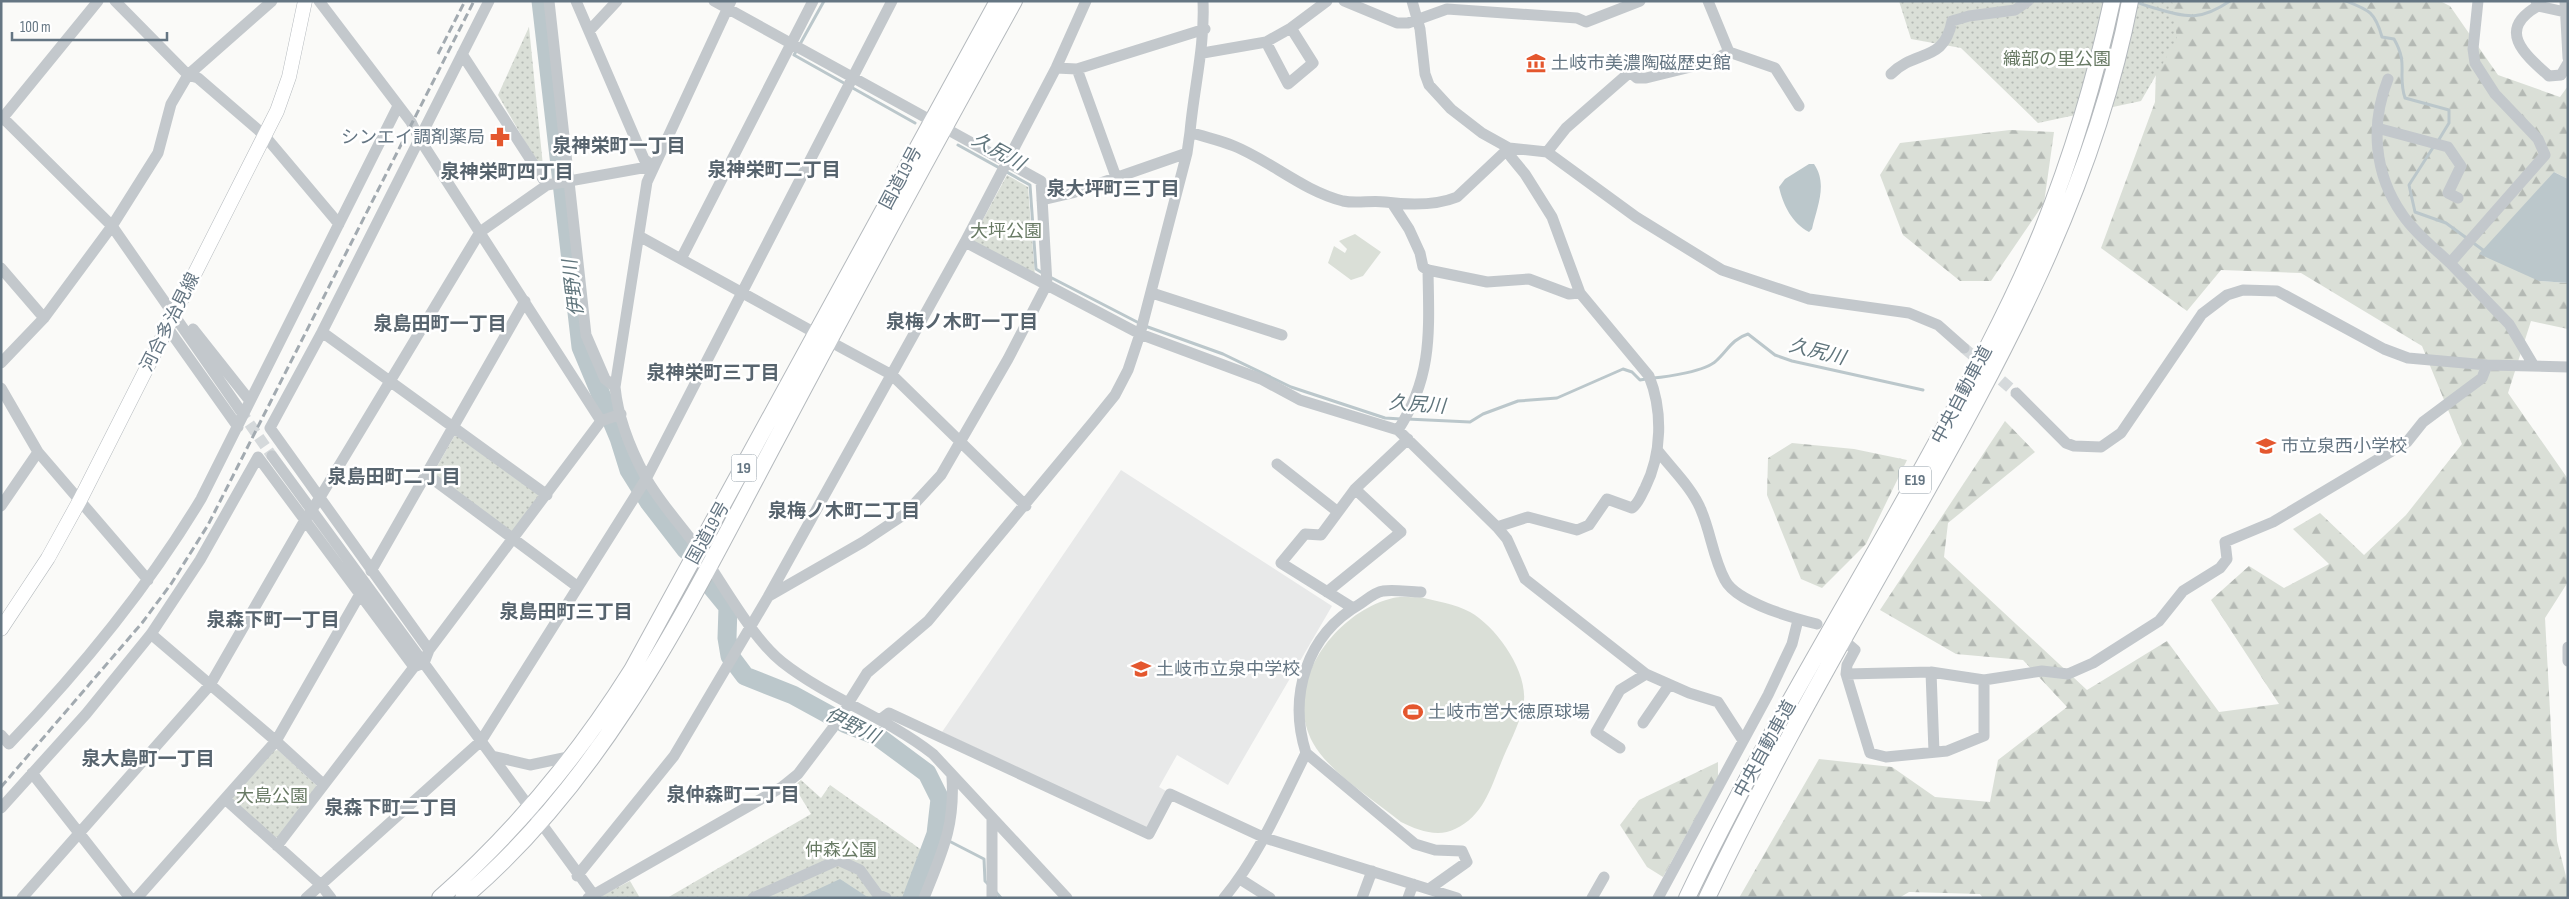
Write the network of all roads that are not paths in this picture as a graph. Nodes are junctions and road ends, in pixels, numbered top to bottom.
1 (98, 1) edge
2 (116, 1) edge
3 (272, 1) edge
4 (305, 1) edge
5 (319, 1) edge
6 (489, 1) edge
7 (549, 1) edge
8 (576, 1) edge
9 (617, 1) edge
10 (714, 1) edge
11 (813, 1) edge
12 (892, 1) edge
13 (998, 1) edge
14 (1014, 1) edge
15 (1086, 1) edge
16 (1203, 1) edge
17 (1327, 1) edge
18 (1344, 1) edge
19 (1412, 1) edge
20 (1640, 1) edge
21 (1708, 1) edge
22 (2028, 1) edge
23 (2112, 1) edge
24 (2130, 1) edge
25 (2478, 1) edge
26 (2537, 4) edge
27 (729, 5) edge
28 (2565, 7) edge
29 (1417, 18) junction
30 (1291, 28) junction
31 (1204, 29) junction
32 (589, 32) junction
33 (1266, 42) junction
34 (792, 44) junction
35 (1730, 52) junction
36 (1203, 53) junction
37 (462, 54) junction
38 (2568, 58) edge
39 (2568, 63) edge
40 (1056, 68) junction
41 (1077, 69) junction
42 (188, 74) junction
43 (1892, 74) dead end
44 (853, 77) junction
45 (2388, 79) dead end
46 (398, 106) junction
47 (1799, 106) dead end
48 (2, 118) edge
49 (937, 125) junction
50 (2377, 128) junction
51 (1190, 132) junction
52 (264, 135) junction
53 (419, 138) junction
54 (1509, 148) junction
55 (1187, 152) junction
56 (1547, 152) junction
57 (1007, 161) junction
58 (653, 166) junction
59 (1116, 177) junction
60 (567, 182) junction
61 (547, 185) junction
62 (2458, 198) dead end
63 (1042, 200) junction
64 (1392, 203) junction
65 (339, 224) junction
66 (112, 226) junction
67 (480, 232) junction
68 (640, 236) junction
69 (966, 242) junction
70 (681, 258) junction
71 (2450, 263) junction
72 (1, 268) edge
73 (1428, 270) junction
74 (1047, 284) junction
75 (1580, 292) junction
76 (742, 293) junction
77 (1152, 293) junction
78 (525, 301) junction
79 (175, 311) junction
80 (44, 318) junction
81 (167, 327) junction
82 (322, 332) junction
83 (1140, 334) junction
84 (1282, 335) dead end
85 (823, 337) junction
86 (1964, 348) tunnel mouth
87 (1, 363) edge
88 (2487, 365) junction
89 (2534, 366) junction
90 (2568, 367) edge
91 (892, 376) junction
92 (390, 381) junction
93 (615, 387) junction
94 (1, 388) edge
95 (2016, 393) tunnel mouth
96 (250, 401) junction
97 (240, 410) tunnel mouth
98 (621, 414) junction
99 (601, 421) junction
100 (1402, 423) junction
101 (455, 426) junction
102 (238, 427) junction
103 (1408, 439) junction
104 (960, 442) junction
105 (1658, 451) junction
106 (38, 452) junction
107 (272, 456) tunnel mouth
108 (1276, 464) dead end
109 (426, 474) junction
110 (646, 479) junction
111 (1355, 489) junction
112 (547, 495) junction
113 (319, 499) junction
114 (80, 500) junction
115 (1, 506) edge
116 (1026, 506) junction
117 (1338, 512) junction
118 (305, 520) junction
119 (1497, 527) junction
120 (514, 539) junction
121 (699, 550) junction
122 (709, 564) junction
123 (371, 571) junction
124 (148, 580) junction
125 (578, 587) junction
126 (1327, 592) junction
127 (1421, 592) dead end
128 (360, 594) junction
129 (768, 597) junction
130 (1353, 608) junction
131 (1798, 620) junction
132 (1817, 624) dead end
133 (750, 626) junction
134 (1, 629) edge
135 (151, 634) junction
136 (1848, 644) dead end
137 (2568, 648) edge
138 (428, 650) junction
139 (2568, 661) edge
140 (419, 665) junction
141 (1931, 672) junction
142 (1646, 674) junction
143 (1846, 674) junction
144 (1984, 680) junction
145 (210, 684) junction
146 (1668, 685) junction
147 (846, 709) junction
148 (881, 719) junction
149 (1643, 723) dead end
150 (1, 735) edge
151 (1742, 739) junction
152 (276, 741) junction
153 (481, 742) junction
154 (1620, 748) dead end
155 (1934, 752) junction
156 (1306, 753) junction
157 (575, 755) junction
158 (492, 756) junction
159 (32, 773) junction
160 (952, 777) junction
161 (323, 784) junction
162 (224, 799) junction
163 (1, 808) edge
164 (535, 816) junction
165 (992, 818) junction
166 (80, 832) junction
167 (1265, 838) junction
168 (277, 846) junction
169 (1372, 871) junction
170 (577, 876) junction
171 (1604, 877) dead end
172 (1240, 879) junction
173 (1413, 884) junction
174 (321, 885) junction
175 (1429, 889) junction
176 (592, 896) edge
177 (1455, 897) edge
178 (22, 898) edge
179 (130, 898) edge
180 (137, 898) edge
181 (306, 898) edge
182 (331, 898) edge
183 (440, 898) edge
184 (463, 898) edge
185 (753, 898) edge
186 (886, 898) edge
187 (924, 898) edge
188 (992, 898) edge
189 (1067, 898) edge
190 (1224, 898) edge
191 (1270, 898) edge
192 (1362, 898) edge
193 (1408, 898) edge
194 (1592, 898) edge
195 (1658, 898) edge
196 (1687, 898) edge
197 (1707, 898) edge

1 - 48 street
2 - 42 street
3 - 42 street
4 - 52 main road, 河合多治見線
5 - 46 street
6 - 37 street
7 - 60 street
8 - 32 street
9 - 32 street
10 - 27 street
11 - 34 street
12 - 44 street
13 - 49 highway, 国道19号 / 19
14 - 49 highway, 国道19号 / 19
15 - 40 street
16 - 31 street
17 - 30 street
18 - 29 street
19 - 29 street
20 - 29 street
21 - 35 street
22 - 43 street
23 - 196 highway, 中央自動車道 / E19
24 - 197 highway, 中央自動車道 / E19
25 - 71 street
26 - 28 street
26 - 39 street
27 - 34 street
27 - 58 street
28 - 38 street
29 - 54 street
30 - 33 street
30 - 33 street
31 - 36 street
31 - 41 street
32 - 58 street
33 - 36 street
34 - 44 street
34 - 70 street
35 - 47 street
35 - 56 street
36 - 51 street
37 - 53 street
37 - 61 street
40 - 41 street
40 - 57 street
41 - 59 street
42 - 52 street
42 - 66 street
44 - 49 street
44 - 76 street
45 - 50 street
46 - 53 street
46 - 65 street
48 - 66 street
49 - 57 street
49 - 85 highway, 国道19号 / 19
50 - 62 street
50 - 71 street
51 - 55 street
51 - 64 street
52 - 65 street
52 - 79 main road, 河合多治見線
53 - 67 street
53 - 82 street
54 - 56 street
54 - 64 street
54 - 75 street
55 - 59 street
55 - 77 street
56 - 86 street
57 - 63 street
57 - 69 street
58 - 60 street
58 - 68 street
59 - 63 street
60 - 61 street
60 - 93 street
61 - 67 street
63 - 74 street
64 - 73 street
65 - 96 street
66 - 79 street
66 - 80 street
67 - 78 street
67 - 92 street
68 - 70 street
68 - 93 street
69 - 74 street
69 - 91 street
70 - 76 street
71 - 89 street
72 - 80 street
73 - 75 street
73 - 100 street
74 - 83 street
74 - 104 street
75 - 105 street
76 - 85 street
76 - 110 street
77 - 83 street
77 - 84 street
78 - 99 street
78 - 101 street
79 - 81 main road, 河合多治見線
79 - 96 street
79 - 97 street
80 - 87 street
81 - 102 street
81 - 114 main road, 河合多治見線
82 - 92 street
82 - 113 street
83 - 100 street
83 - 116 street
85 - 91 street
85 - 121 highway, 国道19号 / 19
85 - 122 highway, 国道19号 / 19
88 - 89 street
88 - 95 street
88 - 144 street
89 - 90 street
91 - 104 street
91 - 129 street
92 - 101 street
92 - 113 street
93 - 98 street
94 - 106 street
96 - 102 street
98 - 99 street
98 - 110 street
99 - 112 street
100 - 103 street
101 - 109 street
101 - 112 street
102 - 124 street
103 - 111 street
103 - 119 street
104 - 116 street
104 - 129 street
105 - 119 street
105 - 131 street
106 - 114 street
106 - 115 street
107 - 140 street
108 - 117 street
109 - 120 street
109 - 123 street
110 - 121 street
110 - 125 street
111 - 117 street
111 - 126 street
112 - 120 street
113 - 118 street, bridge
113 - 123 street
114 - 124 street
114 - 134 main road, 河合多治見線
116 - 147 street
117 - 126 street
118 - 128 street
118 - 135 street
118 - 145 street
119 - 142 street
120 - 125 street
120 - 138 street
121 - 122 street
121 - 157 highway, 国道19号 / 19
122 - 133 street
122 - 164 highway, 国道19号 / 19
123 - 138 street
124 - 150 street
125 - 153 street
126 - 130 street
127 - 130 street
128 - 140 street
128 - 152 street
129 - 133 street
130 - 156 street
131 - 132 street
131 - 151 street
133 - 147 street
133 - 170 street
135 - 145 street
135 - 159 street
136 - 143 street
137 - 139 street
138 - 140 street
140 - 153 street
140 - 161 street
141 - 143 street
141 - 144 street
141 - 155 street
142 - 146 street
142 - 154 street
143 - 155 street
144 - 155 street
145 - 152 street
145 - 166 street
146 - 149 street
146 - 151 street
147 - 148 street
147 - 176 street
148 - 160 street
148 - 167 street
151 - 195 street
152 - 161 street
152 - 162 street
153 - 158 street
153 - 174 street
156 - 167 street
156 - 175 street
157 - 158 street
157 - 164 highway, 国道19号 / 19
158 - 164 street
159 - 163 street
159 - 166 street
160 - 165 street
160 - 187 street
161 - 168 street
162 - 168 street
162 - 180 street
164 - 170 street
164 - 183 highway, 国道19号 / 19
164 - 184 highway, 国道19号 / 19
165 - 188 street
165 - 189 street
166 - 178 street
166 - 179 street
167 - 169 street
167 - 172 street
168 - 174 street
169 - 173 street
169 - 192 street
170 - 176 street
171 - 194 street
172 - 190 street
172 - 191 street
173 - 175 street
173 - 193 street
174 - 181 street
174 - 182 street
175 - 177 street
185 - 186 street

